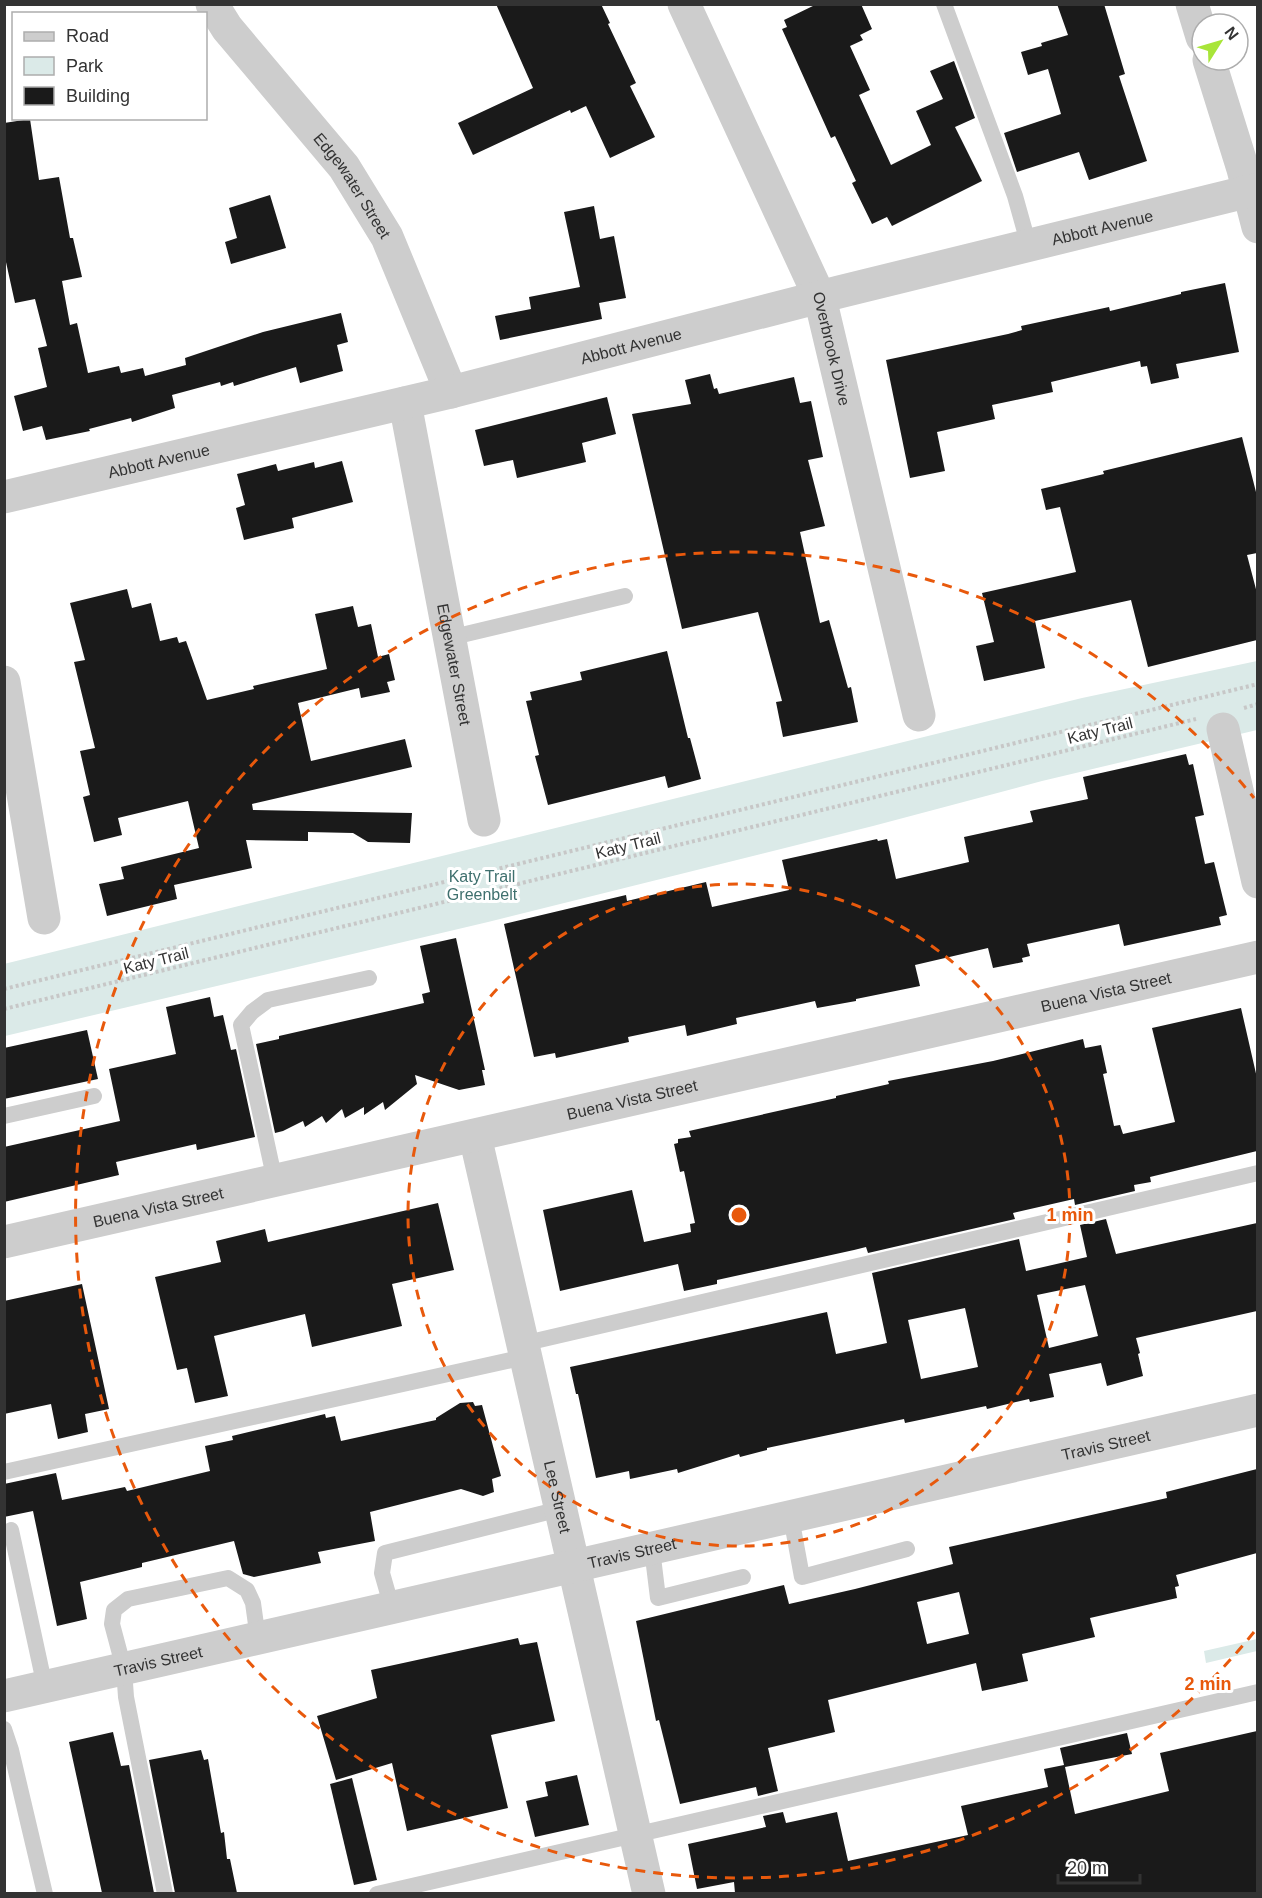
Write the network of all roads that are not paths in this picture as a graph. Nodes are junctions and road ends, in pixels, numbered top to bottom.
1 (212, 4) edge
2 (684, 4) edge
3 (944, 4) edge
4 (1213, 72) edge
5 (1253, 190) edge
6 (1257, 227) edge
7 (1029, 246) junction
8 (820, 298) junction
9 (451, 392) junction
10 (405, 402) junction
11 (4, 497) edge
12 (625, 596) dead end
13 (449, 638) junction
14 (4, 682) edge
15 (919, 715) dead end
16 (1219, 719) road end
17 (484, 820) dead end
18 (1257, 882) edge
19 (44, 918) dead end
20 (1257, 957) edge
21 (369, 978) dead end
22 (94, 1096) dead end
23 (4, 1116) edge
24 (474, 1136) junction
25 (1257, 1173) edge
26 (275, 1181) junction
27 (4, 1242) edge
28 (524, 1350) junction
29 (1257, 1410) edge
30 (4, 1472) edge
31 (560, 1509) junction
32 (791, 1517) junction
33 (11, 1530) dead end
34 (652, 1549) junction
35 (908, 1549) dead end
36 (574, 1567) junction
37 (743, 1577) dead end
38 (392, 1608) junction
39 (258, 1639) junction
40 (124, 1669) junction
41 (45, 1687) junction
42 (1257, 1692) edge
43 (4, 1696) edge
44 (4, 1729) edge
45 (8, 1751) edge
46 (635, 1835) junction
47 (45, 1893) edge
48 (165, 1893) edge
49 (377, 1893) edge
50 (649, 1893) edge

1 - 9 street, Edgewater Street
2 - 8 street, Overbrook Drive
3 - 7 lane
4 - 5 street
5 - 6 street
5 - 7 street, Abbott Avenue
7 - 8 street, Abbott Avenue
8 - 9 street, Abbott Avenue
8 - 15 street, Overbrook Drive
9 - 10 street, Abbott Avenue
10 - 11 street, Abbott Avenue
10 - 13 street, Edgewater Street
12 - 13 lane
13 - 17 street, Edgewater Street
14 - 19 street
16 - 18 street
20 - 24 street, Buena Vista Street
21 - 26 lane
22 - 23 lane
24 - 26 street, Buena Vista Street
24 - 28 street, Lee Street
25 - 28 lane
26 - 27 street, Buena Vista Street
28 - 30 lane
28 - 31 street, Lee Street
29 - 32 street, Travis Street
31 - 36 street, Lee Street
31 - 38 lane
32 - 34 street, Travis Street
32 - 35 lane
33 - 41 lane
34 - 36 street, Travis Street
34 - 37 lane
36 - 38 street, Travis Street
36 - 46 street, Lee Street
38 - 39 street, Travis Street
39 - 40 street, Travis Street
39 - 40 lane
40 - 41 street, Travis Street
40 - 48 lane
41 - 43 street, Travis Street
42 - 46 lane
44 - 45 lane
45 - 47 lane
46 - 49 lane
46 - 50 street, Lee Street

